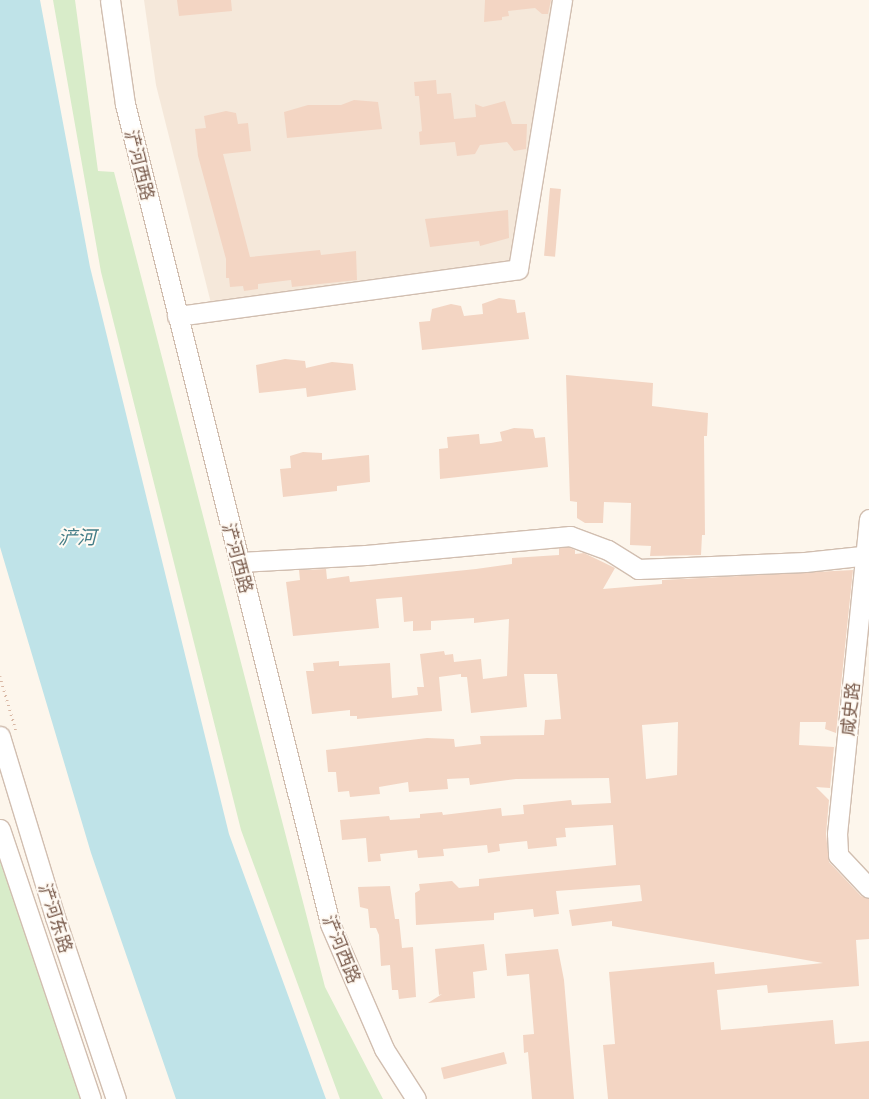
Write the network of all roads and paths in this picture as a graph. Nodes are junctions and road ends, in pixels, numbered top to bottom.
1 (110, 0) edge
2 (562, 0) edge
3 (177, 316) junction
4 (869, 519) edge
5 (867, 555) edge
6 (240, 562) junction
7 (0, 736) edge
8 (0, 829) edge
9 (869, 888) edge
10 (91, 1099) edge
11 (116, 1099) edge
12 (416, 1099) edge

1 - 3 street, 浐河西路
2 - 3 street
3 - 6 street, 浐河西路
4 - 5 street, 咸史路
5 - 6 street
5 - 9 street, 咸史路
6 - 12 street, 浐河西路
7 - 11 street, 浐河东路
8 - 10 street, 浐河东路

